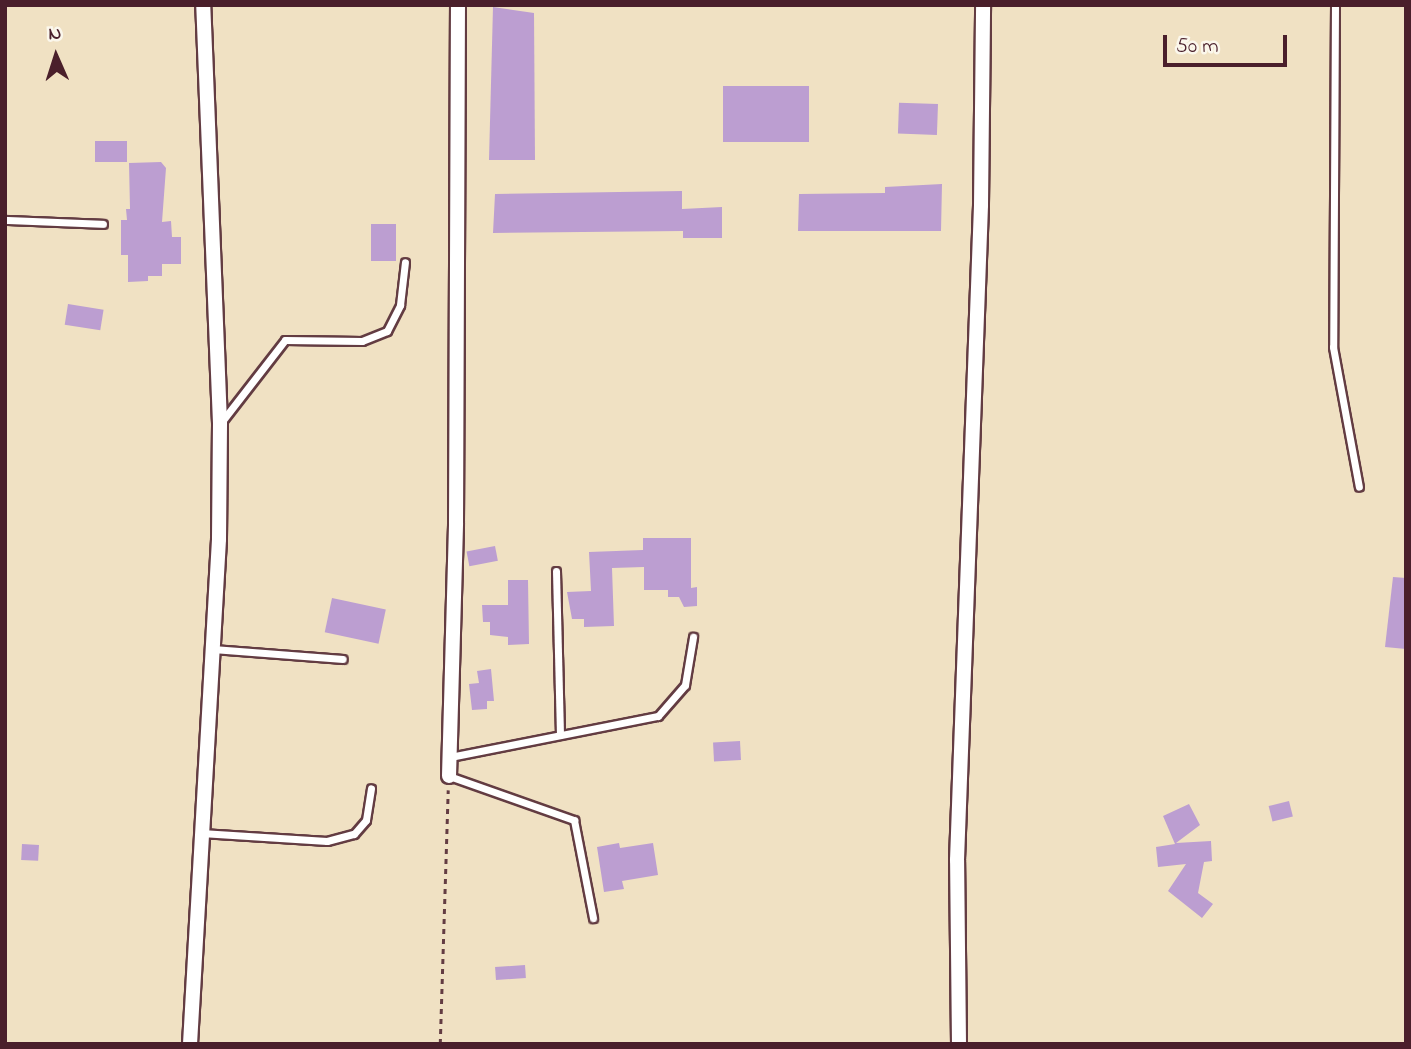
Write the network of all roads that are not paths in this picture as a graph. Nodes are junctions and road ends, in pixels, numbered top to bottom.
1 (203, 5) edge
2 (458, 5) edge
3 (983, 5) edge
4 (1335, 5) edge
5 (5, 220) edge
6 (103, 224) dead end
7 (405, 262) dead end
8 (220, 423) junction
9 (1359, 487) dead end
10 (556, 571) dead end
11 (694, 637) dead end
12 (212, 649) junction
13 (343, 659) dead end
14 (560, 735) junction
15 (449, 757) junction
16 (449, 776) joint
17 (372, 788) dead end
18 (200, 833) junction
19 (593, 918) dead end
20 (190, 1044) edge
21 (960, 1044) edge

1 - 8 street
2 - 15 street
3 - 21 street
4 - 9 lane
5 - 6 lane
7 - 8 lane
8 - 12 street
10 - 14 lane
11 - 14 lane
12 - 13 lane
12 - 18 street
14 - 15 lane
15 - 16 street
16 - 19 lane
17 - 18 lane
18 - 20 street

